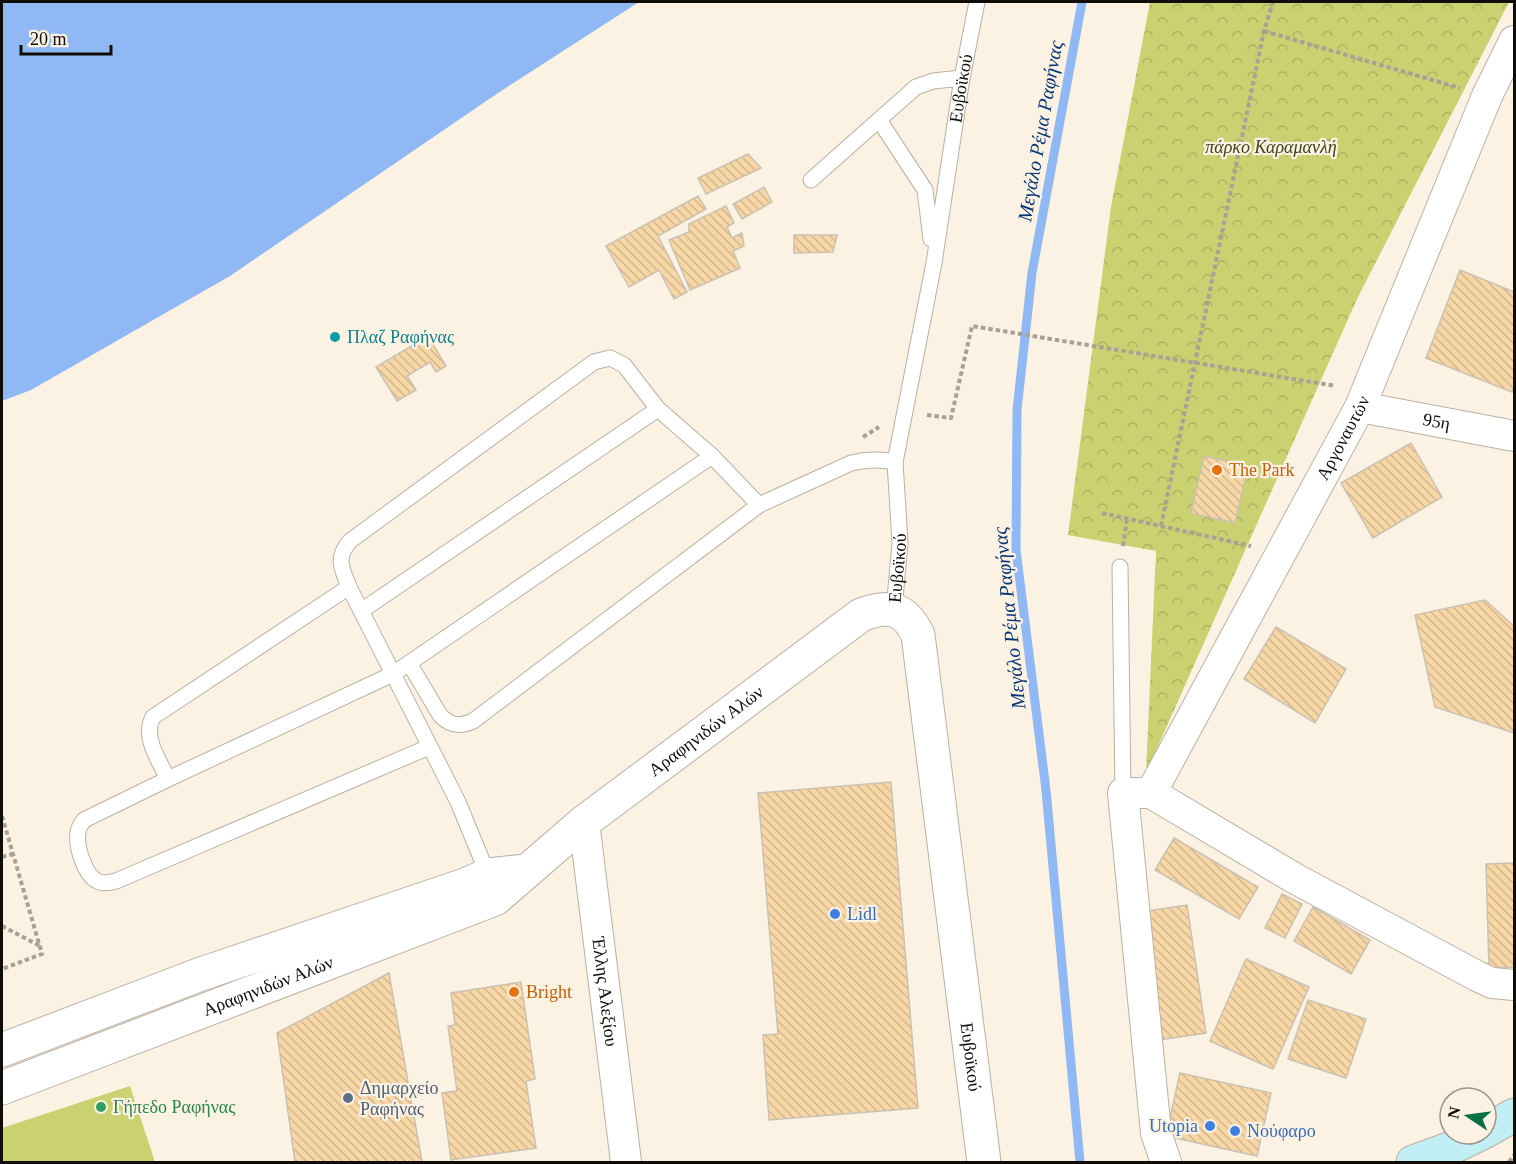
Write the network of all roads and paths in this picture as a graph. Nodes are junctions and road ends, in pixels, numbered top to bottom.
1 (977, 2) edge
2 (1273, 2) edge
3 (1264, 31) junction
4 (1515, 41) edge
5 (962, 78) junction
6 (1486, 96) junction
7 (879, 120) junction
8 (811, 180) dead end
9 (934, 263) junction
10 (972, 326) dead end
11 (1194, 363) junction
12 (1363, 399) junction
13 (658, 409) junction
14 (1515, 436) edge
15 (712, 456) junction
16 (895, 462) junction
17 (759, 505) junction
18 (1102, 513) dead end
19 (1161, 526) junction
20 (1281, 552) junction
21 (1120, 567) dead end
22 (349, 587) junction
23 (894, 610) junction
24 (361, 611) junction
25 (409, 663) junction
26 (393, 674) junction
27 (429, 747) junction
28 (168, 779) junction
29 (1137, 793) junction
30 (2, 816) edge
31 (584, 822) junction
32 (13, 854) junction
33 (2, 857) edge
34 (526, 871) junction
35 (488, 875) junction
36 (2, 926) edge
37 (40, 946) junction
38 (2, 969) edge
39 (1515, 985) edge
40 (2, 1050) edge
41 (2, 1088) edge
42 (1515, 1115) edge
43 (1498, 1124) edge
44 (1455, 1146) edge
45 (1515, 1155) edge
46 (626, 1162) edge
47 (984, 1162) edge
48 (1166, 1162) edge
49 (1413, 1162) edge
50 (1509, 1162) edge

1 - 5 lane, Ευβοϊκού
2 - 3 path
3 - 6 path
3 - 11 path
4 - 6 street, Αργοναυτών
5 - 7 lane
5 - 9 lane, Ευβοϊκού
6 - 12 street, Αργοναυτών
7 - 8 lane
7 - 9 lane
9 - 16 lane, Ευβοϊκού
10 - 11 path
11 - 12 path
11 - 19 path
12 - 14 street, 95η
12 - 20 street, Αργοναυτών
13 - 15 lane
13 - 22 lane
13 - 24 lane
15 - 17 lane
15 - 25 lane
16 - 17 lane
16 - 23 lane, Ευβοϊκού
17 - 25 lane
18 - 19 path
19 - 20 path
20 - 29 street, Αργοναυτών
21 - 29 lane
22 - 24 lane
22 - 28 lane
23 - 31 street, Αραφηνιδών Αλών
23 - 47 street, Ευβοϊκού
24 - 26 lane
25 - 26 lane
26 - 27 lane
26 - 28 lane
27 - 28 lane
27 - 35 lane
29 - 39 street
29 - 48 street
30 - 32 path
31 - 34 street, Αραφηνιδών Αλών
31 - 46 street, Έλλης Αλεξίου
32 - 33 path
32 - 37 path
34 - 35 street, Αραφηνιδών Αλών
34 - 41 street, Αραφηνιδών Αλών
35 - 40 street, Αραφηνιδών Αλών
36 - 37 path
37 - 38 path
42 - 43 main road
44 - 49 main road
45 - 50 path

